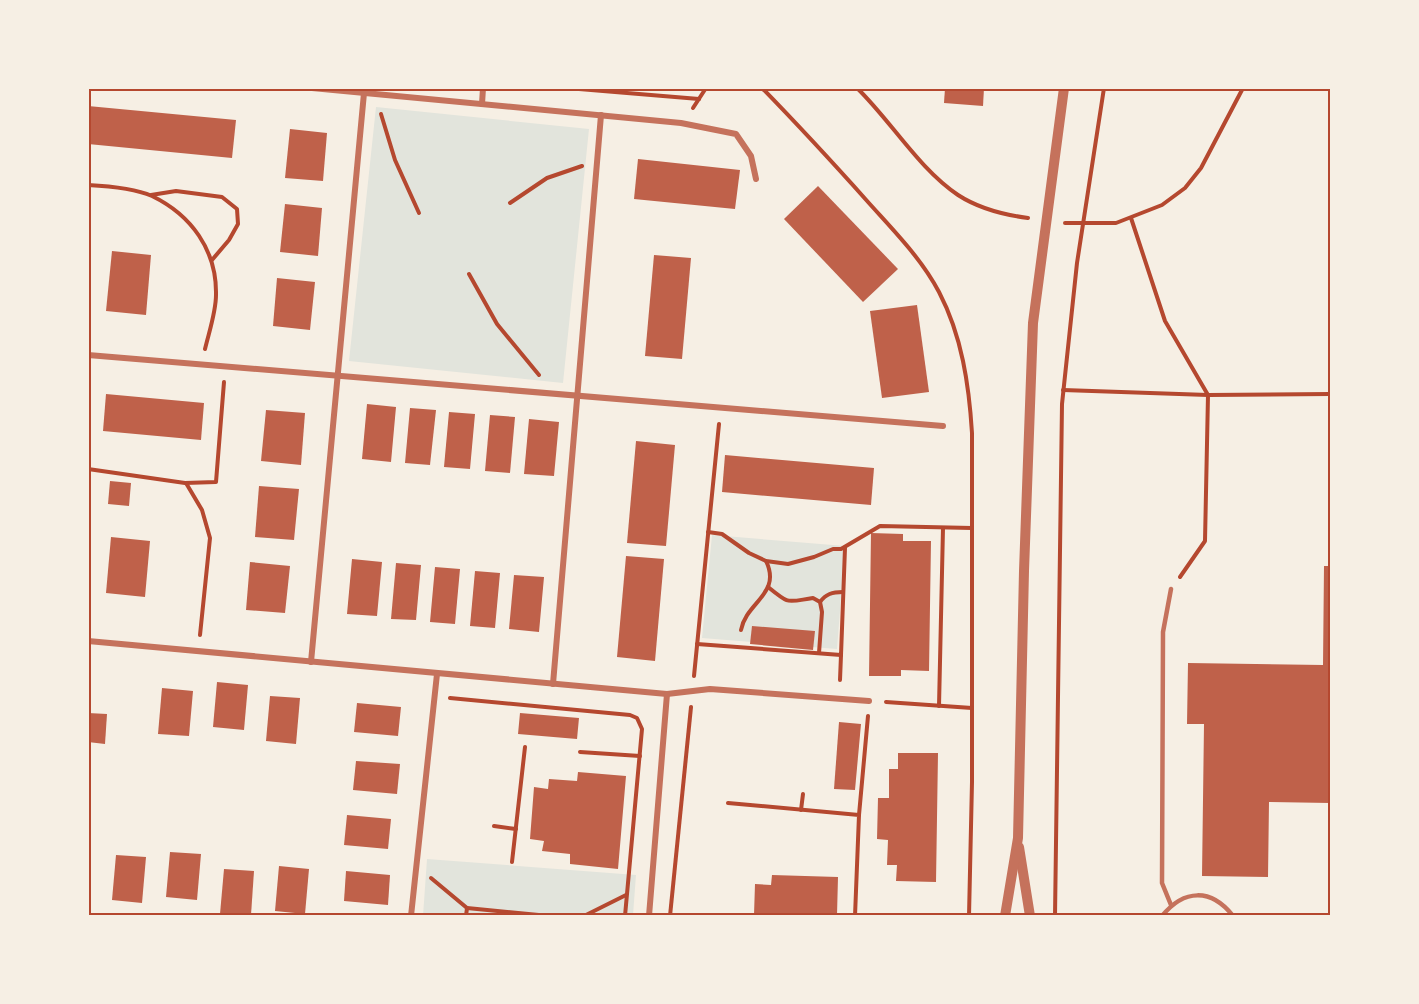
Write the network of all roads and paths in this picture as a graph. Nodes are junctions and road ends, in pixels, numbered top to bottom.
1 (312, 88) edge
2 (483, 88) edge
3 (567, 88) edge
4 (762, 88) edge
5 (1064, 88) edge
6 (1104, 88) edge
7 (364, 93) junction
8 (375, 94) junction
9 (699, 99) dead end
10 (482, 104) junction
11 (601, 115) junction
12 (597, 161) junction
13 (756, 179) dead end
14 (88, 185) edge
15 (150, 195) junction
16 (510, 203) dead end
17 (419, 213) dead end
18 (1131, 218) dead end
19 (212, 260) junction
20 (469, 274) dead end
21 (88, 356) edge
22 (201, 364) junction
23 (225, 367) junction
24 (338, 376) junction
25 (1063, 390) junction
26 (1330, 394) edge
27 (558, 395) junction
28 (1208, 395) junction
29 (578, 396) junction
30 (721, 408) junction
31 (942, 426) dead end
32 (88, 469) edge
33 (185, 483) junction
34 (943, 528) junction
35 (972, 528) junction
36 (708, 532) junction
37 (845, 548) junction
38 (766, 561) junction
39 (768, 587) junction
40 (1171, 589) joint
41 (843, 592) junction
42 (820, 602) junction
43 (741, 630) dead end
44 (88, 641) edge
45 (697, 644) junction
46 (199, 652) junction
47 (819, 653) junction
48 (841, 655) junction
49 (311, 662) junction
50 (437, 674) junction
51 (840, 680) dead end
52 (553, 684) junction
53 (693, 691) junction
54 (667, 694) junction
55 (434, 696) junction
56 (869, 700) junction
57 (939, 706) junction
58 (972, 708) junction
59 (525, 747) dead end
60 (580, 752) dead end
61 (640, 756) junction
62 (803, 794) dead end
63 (728, 803) dead end
64 (801, 810) junction
65 (859, 815) junction
66 (494, 826) dead end
67 (516, 829) junction
68 (1018, 838) junction
69 (512, 862) dead end
70 (417, 866) junction
71 (627, 895) junction
72 (1171, 905) junction
73 (467, 908) junction
74 (411, 915) edge
75 (466, 915) edge
76 (549, 915) edge
77 (584, 915) edge
78 (625, 915) edge
79 (649, 915) edge
80 (670, 915) edge
81 (855, 915) edge
82 (969, 915) edge
83 (1005, 915) edge
84 (1030, 915) edge
85 (1055, 915) edge
86 (1162, 915) edge
87 (1233, 915) edge

1 - 7 street
2 - 10 street
3 - 9 path
4 - 35 path
5 - 68 street
6 - 25 path
7 - 8 street
7 - 24 street
8 - 10 street
8 - 17 path
10 - 11 street
11 - 12 street
11 - 13 street
12 - 16 path
12 - 29 street
14 - 15 path
15 - 19 path
15 - 19 path
18 - 28 path
19 - 22 path
20 - 27 path
21 - 22 street
22 - 23 street
23 - 24 street
23 - 33 path
24 - 27 street
24 - 49 street
25 - 28 path
25 - 85 path
26 - 28 path
27 - 29 street
28 - 40 path
29 - 30 street
29 - 52 street
30 - 31 street
30 - 36 path
32 - 33 path
33 - 46 path
34 - 35 path
34 - 37 path
34 - 57 path
35 - 58 path
36 - 38 path
36 - 45 path
37 - 38 path
37 - 41 path
38 - 39 path
39 - 42 path
39 - 43 path
40 - 72 lane
41 - 42 path
41 - 48 path
42 - 47 path
44 - 46 street
45 - 47 path
45 - 53 path
46 - 49 street
47 - 48 path
48 - 51 path
49 - 50 street
50 - 52 street
50 - 55 street
52 - 54 street
53 - 54 street
53 - 56 street
53 - 80 path
54 - 79 street
55 - 61 path
55 - 70 street
56 - 57 path
56 - 65 path
57 - 58 path
58 - 82 path
59 - 67 path
60 - 61 path
61 - 71 path
62 - 64 path
63 - 64 path
64 - 65 path
65 - 81 path
66 - 67 path
67 - 69 path
68 - 83 street
68 - 84 street
70 - 73 path
70 - 74 street
71 - 77 path
71 - 78 path
72 - 86 lane
72 - 87 lane
73 - 75 path
73 - 76 path

